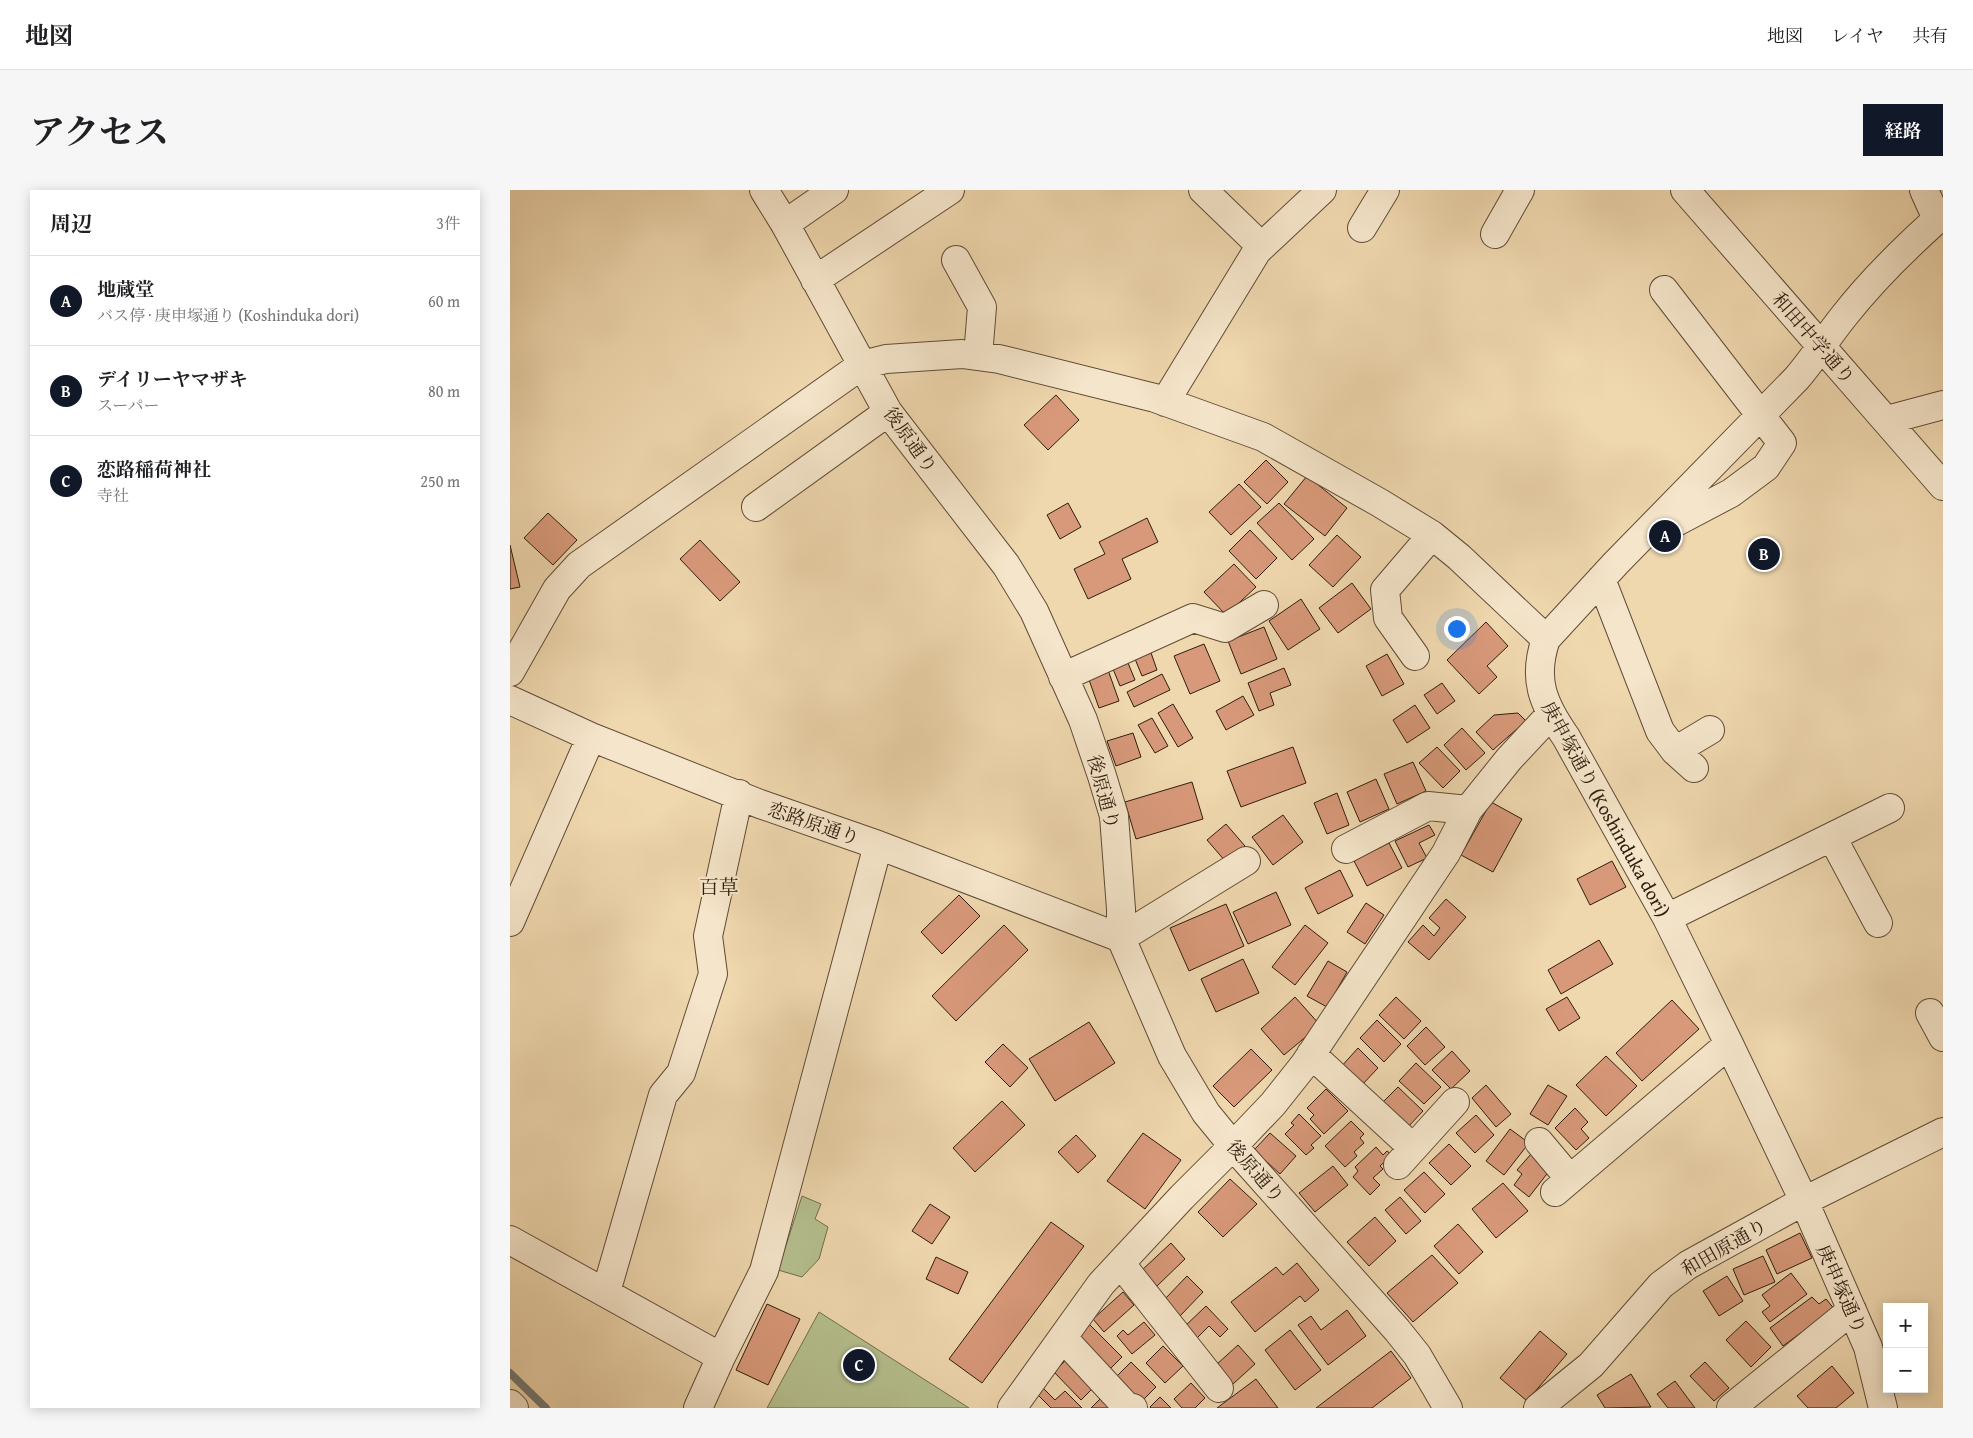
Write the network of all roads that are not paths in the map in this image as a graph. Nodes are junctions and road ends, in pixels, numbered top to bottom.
1 (764, 190) edge
2 (834, 190) edge
3 (950, 190) edge
4 (1203, 190) edge
5 (1322, 190) edge
6 (1385, 190) edge
7 (1520, 190) edge
8 (1685, 190) edge
9 (1924, 190) edge
10 (1940, 217) edge
11 (785, 224) junction
12 (1362, 228) dead end
13 (1495, 234) dead end
14 (1261, 246) junction
15 (956, 260) dead end
16 (815, 280) junction
17 (1664, 290) dead end
18 (1822, 347) junction
19 (978, 356) junction
20 (862, 365) junction
21 (1166, 402) junction
22 (1943, 405) edge
23 (888, 412) junction
24 (1760, 416) junction
25 (1887, 420) junction
26 (1943, 486) edge
27 (756, 508) dead end
28 (1432, 535) junction
29 (1635, 543) junction
30 (1600, 579) junction
31 (1264, 605) dead end
32 (1546, 639) junction
33 (1415, 656) dead end
34 (510, 672) edge
35 (1063, 677) junction
36 (510, 700) edge
37 (1550, 714) junction
38 (1710, 730) dead end
39 (591, 737) junction
40 (739, 794) junction
41 (1890, 808) dead end
42 (1468, 810) junction
43 (1832, 837) junction
44 (878, 845) junction
45 (1346, 849) dead end
46 (1246, 860) dead end
47 (1666, 918) junction
48 (510, 922) edge
49 (1878, 923) dead end
50 (1121, 938) junction
51 (1930, 1013) dead end
52 (1943, 1037) edge
53 (1729, 1044) junction
54 (1311, 1054) junction
55 (1454, 1102) dead end
56 (1943, 1132) edge
57 (1539, 1142) dead end
58 (1233, 1146) junction
59 (1804, 1201) junction
60 (510, 1240) edge
61 (1121, 1264) junction
62 (606, 1292) junction
63 (1852, 1310) junction
64 (1063, 1338) junction
65 (721, 1357) junction
66 (1219, 1388) dead end
67 (510, 1404) edge
68 (514, 1408) edge
69 (698, 1408) edge
70 (1012, 1408) edge
71 (1133, 1408) edge
72 (1448, 1408) edge
73 (1538, 1408) edge
74 (1731, 1408) edge
75 (1883, 1408) edge

1 - 11 street, 後原通り
2 - 11 street
3 - 16 street
4 - 14 street
5 - 14 street
6 - 12 street
7 - 13 street
8 - 18 street, 和田中学通り
9 - 10 street
10 - 18 street, 庚申塚通り (Koshinduka dori)
11 - 16 street, 後原通り
14 - 21 street
15 - 19 street
16 - 20 street, 後原通り
17 - 24 street
18 - 24 street, 庚申塚通り (Koshinduka dori)
18 - 25 street, 和田中学通り
19 - 20 street
19 - 21 street
20 - 23 street, 後原通り
20 - 34 street
21 - 28 street
22 - 25 street
23 - 27 street
23 - 35 street, 後原通り
24 - 29 street, 庚申塚通り (Koshinduka dori)
24 - 29 street
25 - 26 street, 和田中学通り
28 - 32 street
28 - 33 street
29 - 30 street, 庚申塚通り (Koshinduka dori)
30 - 32 street, 庚申塚通り (Koshinduka dori)
30 - 38 street
31 - 35 street
32 - 37 street, 庚申塚通り (Koshinduka dori)
35 - 50 street, 後原通り
36 - 39 street, 恋路原通り
37 - 42 street
37 - 47 street, 庚申塚通り (Koshinduka dori)
39 - 40 street, 恋路原通り
39 - 48 street
40 - 44 street, 恋路原通り
40 - 62 street
41 - 43 street
42 - 45 street
42 - 54 street
43 - 47 street
43 - 49 street
44 - 50 street, 恋路原通り
44 - 65 street
46 - 50 street
47 - 53 street, 庚申塚通り (Koshinduka dori)
50 - 58 street, 後原通り
51 - 52 street
53 - 57 street
53 - 59 street, 庚申塚通り (Koshinduka dori)
54 - 55 street
54 - 58 street
56 - 59 street, 和田原通り
58 - 61 street
58 - 72 street, 後原通り
59 - 63 street, 庚申塚通り
59 - 73 street, 和田原通り
60 - 62 street
61 - 64 street
61 - 66 street
62 - 65 street
63 - 74 street
63 - 75 street, 庚申塚通り
64 - 70 street
64 - 71 street
65 - 69 street
67 - 68 street

